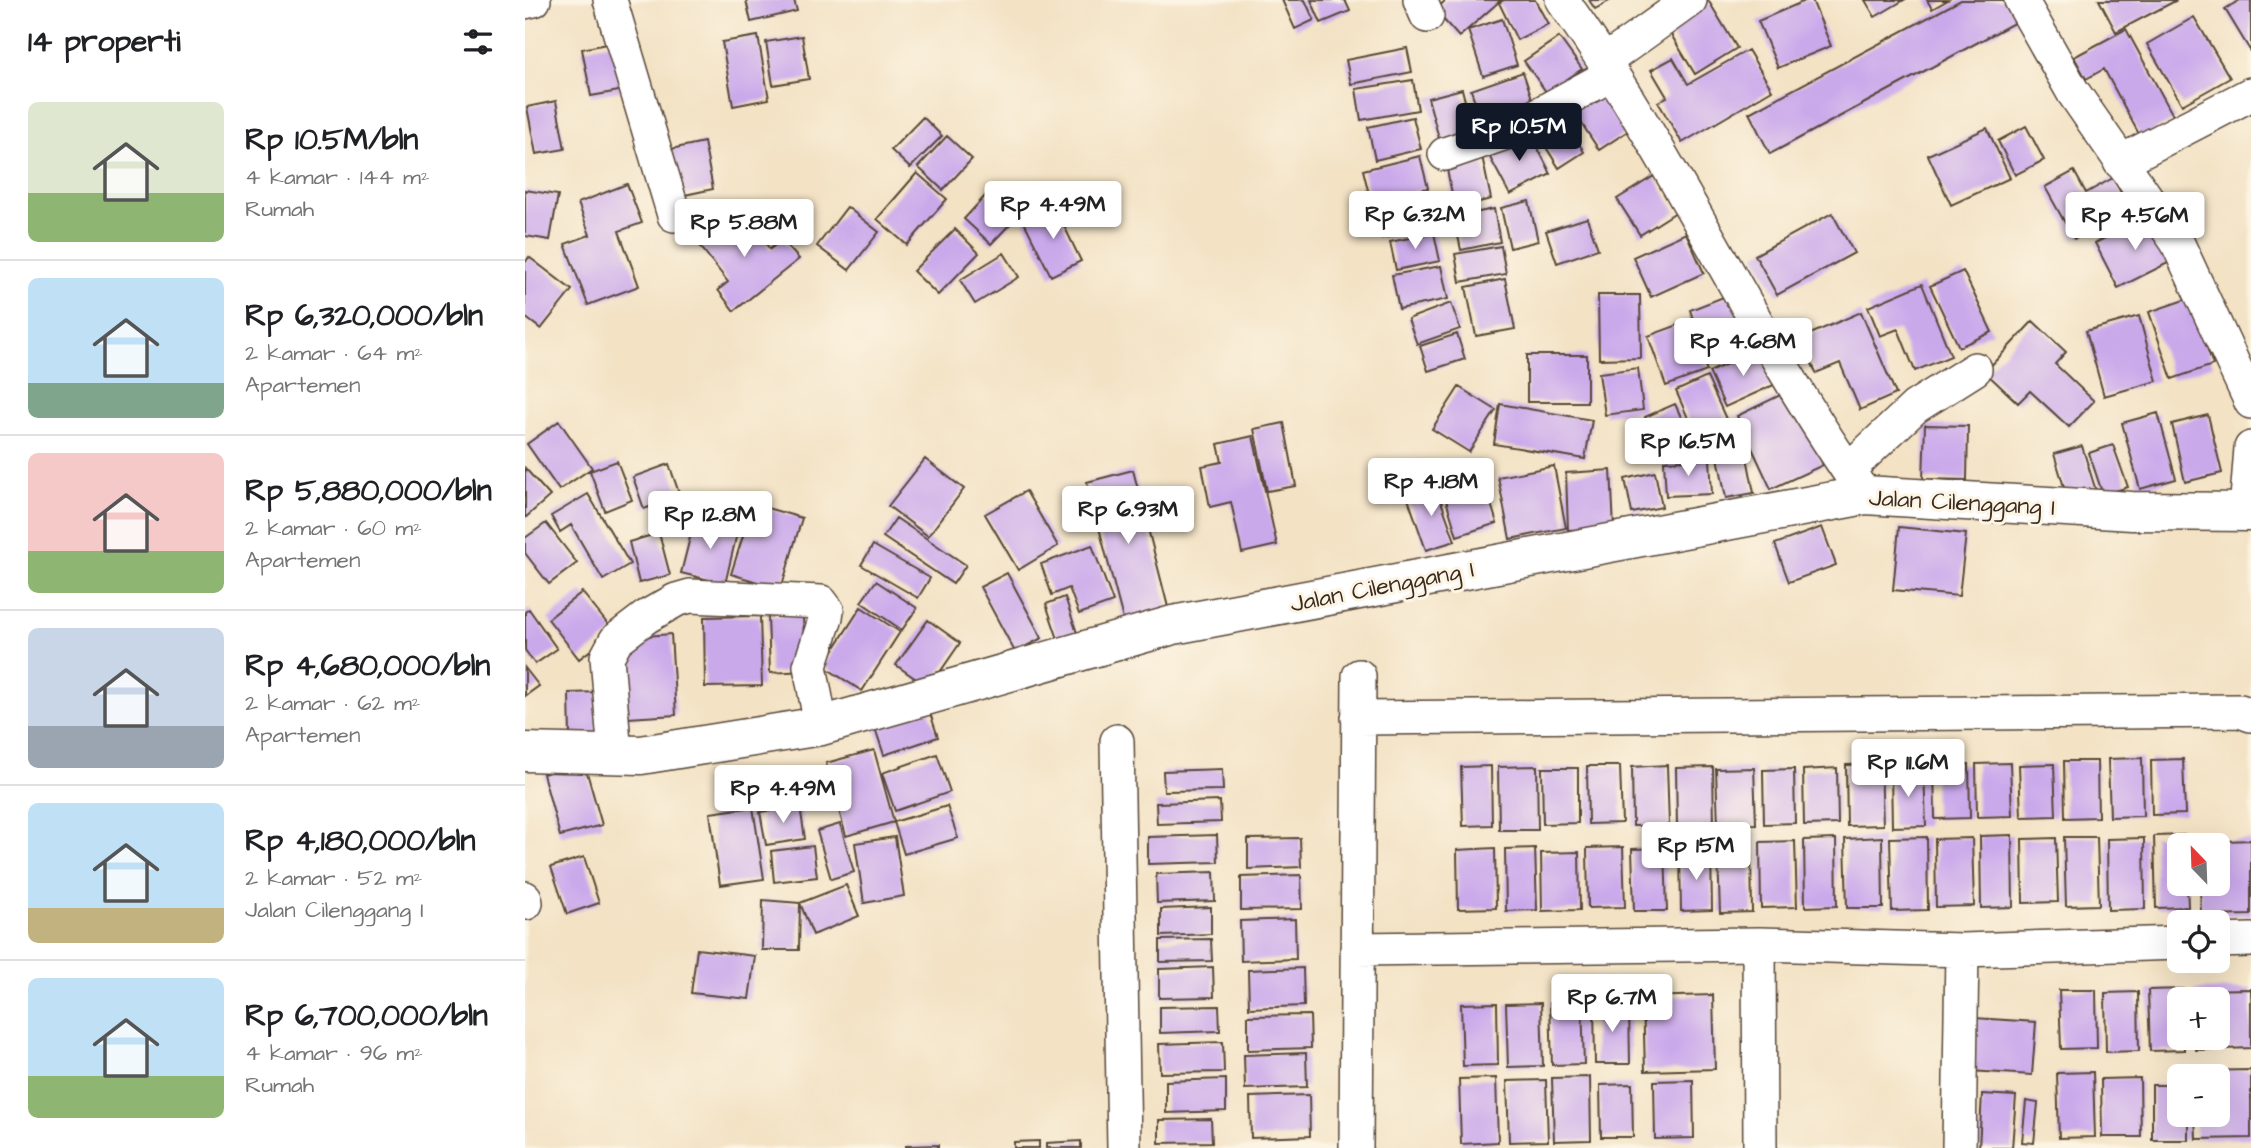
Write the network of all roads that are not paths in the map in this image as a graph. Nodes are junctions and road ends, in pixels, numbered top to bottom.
1 (534, 0) edge
2 (610, 0) edge
3 (1562, 0) edge
4 (1690, 0) edge
5 (2021, 0) edge
6 (525, 2) edge
7 (1609, 67) junction
8 (2251, 94) edge
9 (1445, 154) dead end
10 (2120, 162) junction
11 (674, 215) dead end
12 (1975, 369) dead end
13 (2251, 402) edge
14 (2251, 447) edge
15 (1857, 482) junction
16 (2249, 512) edge
17 (1359, 676) dead end
18 (2251, 715) edge
19 (1358, 718) junction
20 (821, 726) junction
21 (1117, 741) dead end
22 (525, 752) edge
23 (615, 755) junction
24 (2251, 940) edge
25 (2230, 941) edge
26 (2167, 943) edge
27 (1759, 944) junction
28 (1357, 949) junction
29 (1962, 950) junction
30 (1124, 1148) edge
31 (1356, 1148) edge
32 (1760, 1148) edge
33 (1959, 1148) edge

1 - 6 street
2 - 11 street
3 - 7 street
4 - 7 street
5 - 10 street
7 - 9 street
7 - 15 street
8 - 10 street
10 - 13 street
12 - 15 street
14 - 16 street
15 - 16 street, Jalan Cilenggang I
15 - 20 street, Jalan Cilenggang I
17 - 19 street
18 - 19 street
19 - 28 street
20 - 23 street, Jalan Cilenggang I
20 - 23 street
21 - 30 street
22 - 23 street, Jalan Cilenggang I
24 - 25 street
26 - 29 street
27 - 28 street
27 - 29 street
27 - 32 street
28 - 31 street
29 - 33 street

